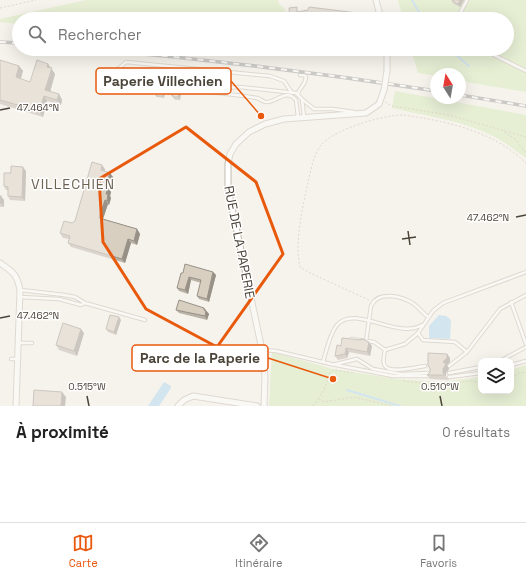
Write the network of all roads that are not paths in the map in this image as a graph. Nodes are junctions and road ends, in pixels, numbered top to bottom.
1 (376, 0) edge
2 (467, 0) edge
3 (379, 12) edge
4 (461, 12) edge
5 (387, 56) edge
6 (496, 56) edge
7 (117, 70) dead end
8 (526, 71) edge
9 (300, 75) dead end
10 (293, 93) junction
11 (298, 94) junction
12 (302, 100) junction
13 (362, 114) junction
14 (298, 117) junction
15 (304, 117) junction
16 (0, 263) edge
17 (526, 272) edge
18 (20, 290) junction
19 (526, 295) edge
20 (20, 297) junction
21 (511, 302) junction
22 (85, 303) junction
23 (428, 317) junction
24 (145, 320) dead end
25 (368, 321) junction
26 (423, 324) junction
27 (418, 333) junction
28 (351, 339) edge
29 (366, 341) junction
30 (18, 343) junction
31 (32, 343) dead end
32 (526, 344) edge
33 (526, 347) edge
34 (262, 350) junction
35 (384, 350) junction
36 (467, 352) junction
37 (506, 358) edge
38 (11, 359) dead end
39 (18, 359) junction
40 (526, 361) edge
41 (323, 362) junction
42 (362, 362) junction
43 (332, 364) junction
44 (514, 364) edge
45 (425, 366) dead end
46 (449, 366) dead end
47 (478, 368) edge
48 (359, 369) junction
49 (449, 373) dead end
50 (478, 373) edge
51 (449, 377) dead end
52 (16, 406) edge
53 (178, 406) edge
54 (257, 406) edge
55 (264, 406) edge

1 - 3 street
2 - 4 lane
5 - 13 street, RUE DE LA PAPERIE, bridge
6 - 8 lane
7 - 10 lane
9 - 11 lane
10 - 11 lane
10 - 14 lane
11 - 12 lane
12 - 13 lane
12 - 15 lane
13 - 15 street, RUE DE LA PAPERIE
14 - 15 street, RUE DE LA PAPERIE
14 - 34 street, RUE DE LA PAPERIE
16 - 18 street
17 - 23 lane
18 - 20 street
18 - 22 lane
19 - 21 lane
20 - 22 lane
20 - 30 street
21 - 32 lane
21 - 36 lane
22 - 24 lane
23 - 25 lane
23 - 26 lane
25 - 26 lane
25 - 29 lane
25 - 41 lane
26 - 27 lane
27 - 35 lane
27 - 36 lane
28 - 29 lane
29 - 35 lane
30 - 31 lane
30 - 39 street
33 - 37 lane
34 - 41 lane
34 - 55 street, RUE DE LA PAPERIE
35 - 45 lane
36 - 46 lane
38 - 39 lane
39 - 52 street
40 - 44 lane
41 - 43 lane
42 - 43 lane
42 - 48 lane
42 - 48 lane
43 - 48 lane
47 - 49 lane
50 - 51 lane
53 - 54 street

